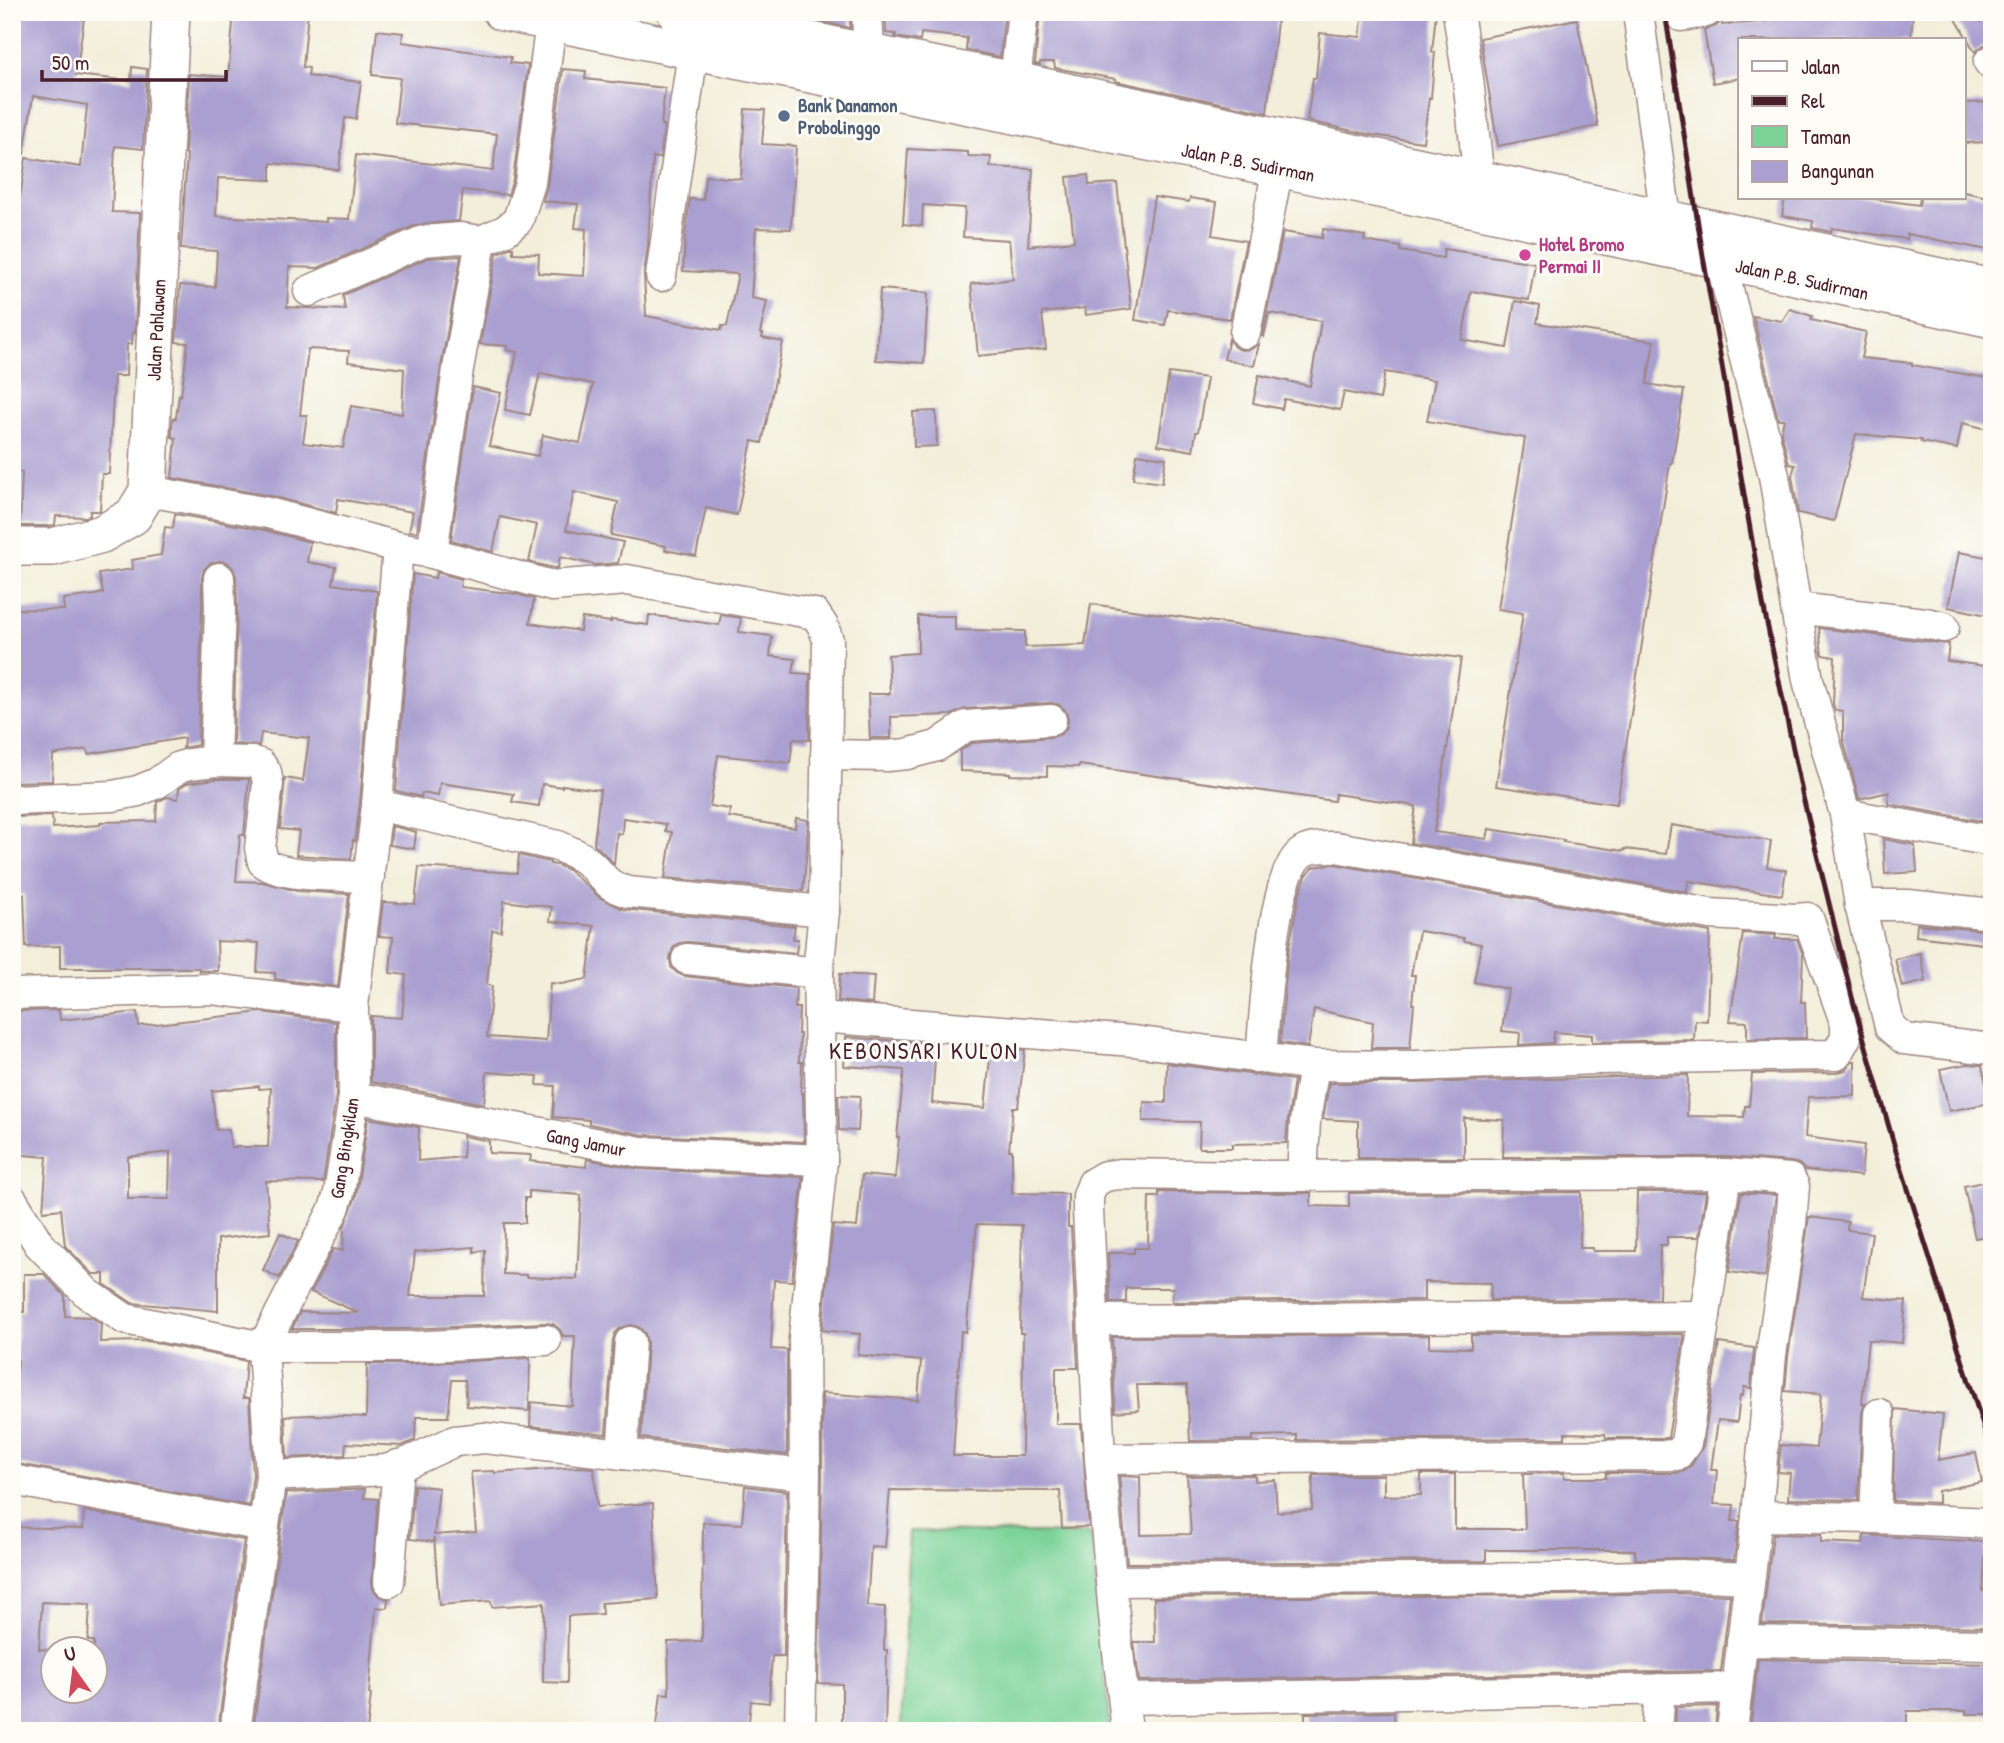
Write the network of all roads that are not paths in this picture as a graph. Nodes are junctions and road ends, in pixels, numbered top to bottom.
1 (171, 12) edge
2 (502, 12) edge
3 (676, 12) edge
4 (866, 12) edge
5 (1023, 12) edge
6 (1458, 12) edge
7 (1638, 12) edge
8 (551, 22) junction
9 (671, 36) edge
10 (869, 53) junction
11 (1015, 82) junction
12 (1278, 168) junction
13 (1479, 180) junction
14 (1666, 219) junction
15 (481, 241) junction
16 (1721, 261) junction
17 (661, 276) dead end
18 (1992, 288) edge
19 (309, 291) dead end
20 (1992, 319) edge
21 (1245, 333) dead end
22 (148, 491) junction
23 (12, 547) edge
24 (398, 547) junction
25 (432, 553) junction
26 (219, 578) dead end
27 (1796, 608) junction
28 (1944, 627) dead end
29 (1051, 720) dead end
30 (827, 755) junction
31 (215, 761) junction
32 (12, 800) edge
33 (377, 805) junction
34 (1844, 814) junction
35 (1992, 841) edge
36 (369, 877) junction
37 (1883, 904) junction
38 (824, 911) junction
39 (1992, 914) edge
40 (687, 959) dead end
41 (818, 973) junction
42 (12, 994) edge
43 (353, 1006) junction
44 (819, 1017) junction
45 (1992, 1049) edge
46 (1261, 1057) junction
47 (1314, 1065) junction
48 (354, 1097) junction
49 (822, 1160) junction
50 (1726, 1174) junction
51 (1302, 1176) junction
52 (12, 1200) edge
53 (1705, 1316) junction
54 (1094, 1320) junction
55 (546, 1340) dead end
56 (630, 1342) dead end
57 (263, 1347) junction
58 (1879, 1414) dead end
59 (622, 1454) junction
60 (1100, 1459) junction
61 (398, 1465) junction
62 (805, 1475) junction
63 (271, 1476) junction
64 (12, 1480) edge
65 (1757, 1516) junction
66 (1875, 1518) junction
67 (1992, 1523) edge
68 (264, 1526) junction
69 (1749, 1578) junction
70 (1111, 1581) junction
71 (389, 1582) dead end
72 (1742, 1641) junction
73 (1989, 1645) dead end
74 (1737, 1688) junction
75 (1660, 1689) junction
76 (1124, 1699) junction
77 (235, 1731) edge
78 (800, 1731) edge
79 (1127, 1731) edge
80 (1657, 1731) edge
81 (1732, 1731) edge

1 - 22 main road, Jalan Pahlawan
2 - 8 main road, Jalan P.B. Sudirman
3 - 10 main road, Jalan P.B. Sudirman
4 - 10 street
5 - 11 street
6 - 13 street
7 - 14 street
8 - 9 main road, Jalan P.B. Sudirman
8 - 15 street
9 - 12 main road, Jalan P.B. Sudirman
9 - 17 street
10 - 11 main road, Jalan P.B. Sudirman
11 - 13 main road, Jalan P.B. Sudirman
12 - 16 main road, Jalan P.B. Sudirman
12 - 21 street
13 - 14 main road, Jalan P.B. Sudirman
14 - 18 main road, Jalan P.B. Sudirman
15 - 19 street
15 - 25 street
16 - 20 main road, Jalan P.B. Sudirman
16 - 27 street
22 - 23 main road
22 - 24 street
24 - 25 street
24 - 33 street, Gang Bingkilan
25 - 30 street
26 - 31 street
27 - 28 street
27 - 34 street
29 - 30 street
30 - 38 street
31 - 32 street
31 - 36 street
33 - 36 street, Gang Bingkilan
33 - 38 street
34 - 35 street
34 - 37 street
36 - 43 street, Gang Bingkilan
37 - 39 street
37 - 45 street
38 - 41 street
40 - 41 street
41 - 44 street
42 - 43 street
43 - 48 street, Gang Bingkilan
44 - 46 street
44 - 49 street
46 - 47 street
46 - 47 street
47 - 51 street
48 - 49 street, Gang Jamur
48 - 57 street, Gang Bingkilan
49 - 62 street
50 - 51 street
50 - 53 street
50 - 65 street
51 - 54 street
52 - 57 street
53 - 54 street
53 - 60 street
54 - 60 street
55 - 57 street
56 - 59 street
57 - 63 street
58 - 66 street
59 - 61 street
59 - 62 street
60 - 70 street
61 - 63 street
61 - 71 street
62 - 78 street
63 - 68 street
64 - 68 street
65 - 66 street
65 - 69 street
66 - 67 street
68 - 77 street
69 - 70 street
69 - 72 street
70 - 76 street
72 - 73 street
72 - 74 street
74 - 75 street
74 - 81 street
75 - 76 street
75 - 80 street
76 - 79 street

